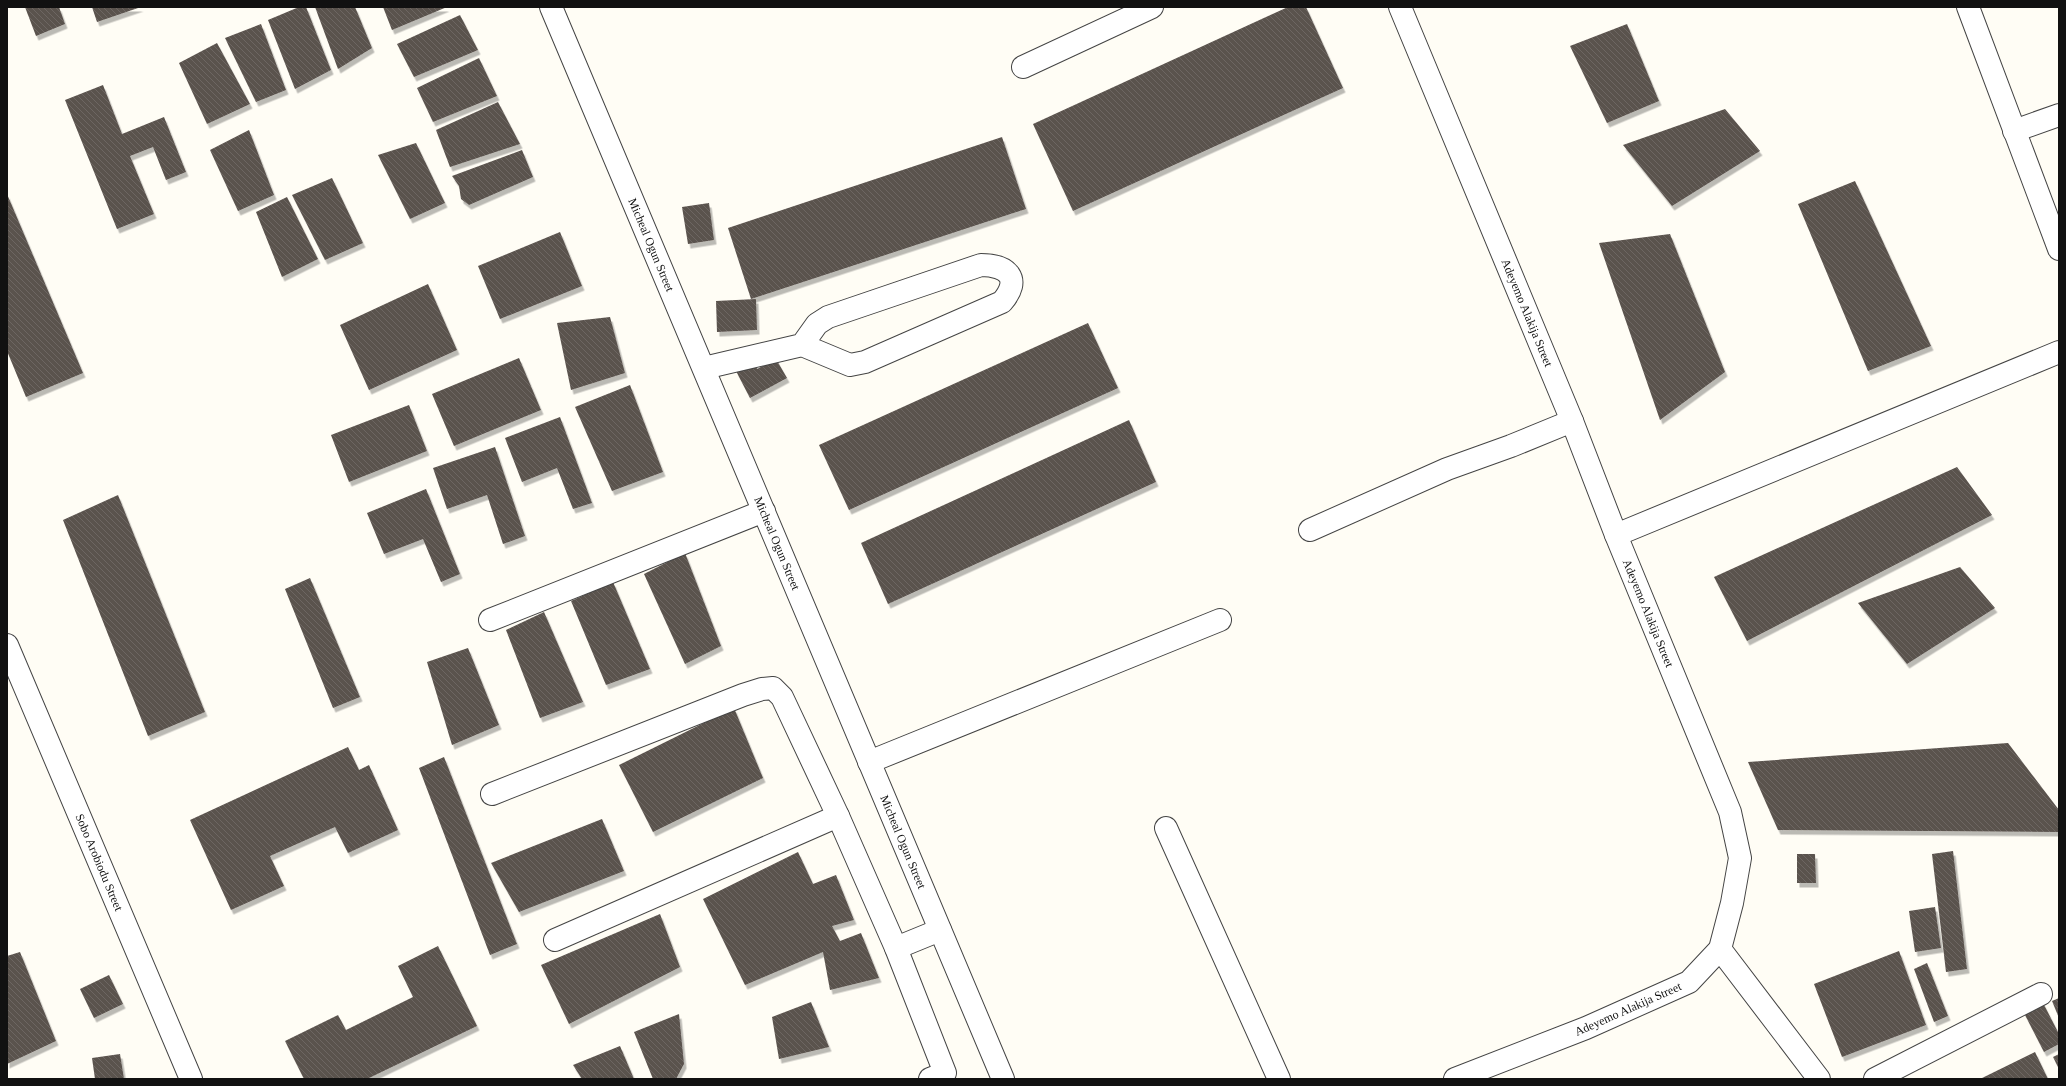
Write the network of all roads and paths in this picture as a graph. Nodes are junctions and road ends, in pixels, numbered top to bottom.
1 (551, 7) edge
2 (1152, 7) edge
3 (1400, 7) edge
4 (1968, 7) edge
5 (1023, 67) dead end
6 (2059, 115) edge
7 (2014, 131) junction
8 (2059, 249) edge
9 (802, 345) junction
10 (2059, 352) edge
11 (704, 368) junction
12 (1572, 421) junction
13 (764, 511) junction
14 (1310, 530) dead end
15 (1616, 535) junction
16 (490, 620) dead end
17 (1220, 620) dead end
18 (7, 645) edge
19 (869, 762) junction
20 (492, 794) dead end
21 (838, 816) junction
22 (1166, 828) dead end
23 (940, 930) junction
24 (555, 940) dead end
25 (896, 948) junction
26 (1720, 949) junction
27 (2041, 994) dead end
28 (941, 1077) edge
29 (191, 1079) edge
30 (1003, 1079) edge
31 (1279, 1079) edge
32 (1455, 1079) edge
33 (1819, 1079) edge
34 (1875, 1079) edge

1 - 11 street, Micheal Ogun Street
2 - 5 street
3 - 12 street, Adeyemo Alakija Street
4 - 7 street
6 - 7 street
7 - 8 street
9 - 9 street
9 - 11 street
10 - 15 street
11 - 13 street, Micheal Ogun Street
12 - 14 street
12 - 15 street, Adeyemo Alakija Street
13 - 16 street
13 - 19 street, Micheal Ogun Street
15 - 26 street, Adeyemo Alakija Street
17 - 19 street
18 - 29 street, Sobo Arobiodu Street
19 - 23 street, Micheal Ogun Street
20 - 21 street
21 - 24 street
21 - 25 street
22 - 31 street
23 - 25 street
23 - 30 street, Micheal Ogun Street
25 - 28 street
26 - 32 street, Adeyemo Alakija Street
26 - 33 street
27 - 34 street

